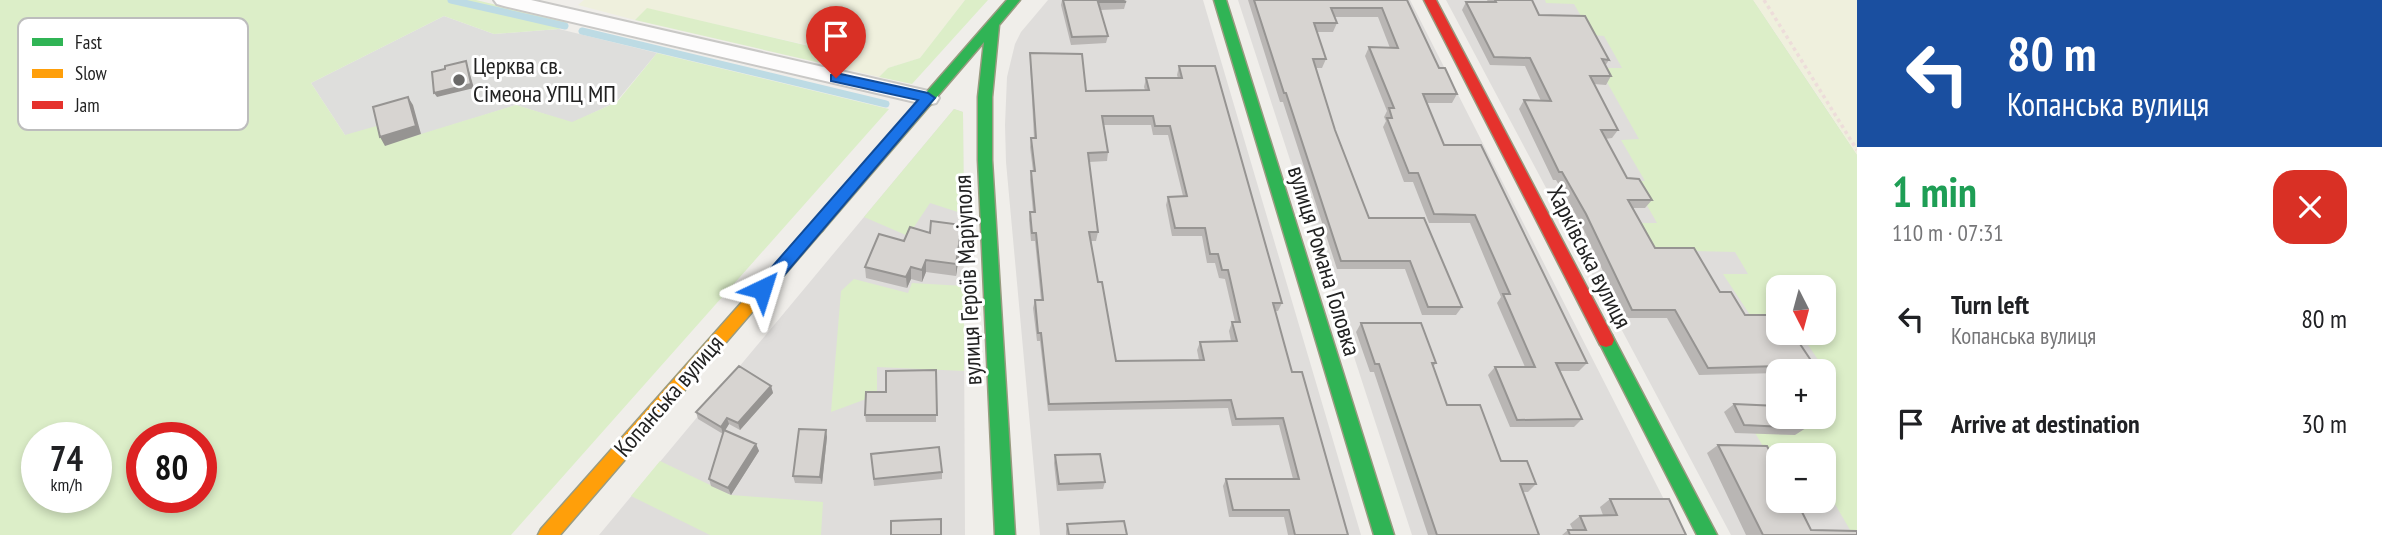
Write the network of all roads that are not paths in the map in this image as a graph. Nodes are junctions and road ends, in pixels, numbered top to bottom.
1 (504, 0) edge
2 (1014, 0) edge
3 (1220, 0) edge
4 (1430, 0) edge
5 (993, 23) junction
6 (928, 98) junction
7 (548, 535) edge
8 (1005, 535) edge
9 (1384, 535) edge
10 (1707, 535) edge

1 - 6 street
2 - 5 main road, Копанська вулиця
3 - 9 main road, вулиця Романа Головка
4 - 10 main road, Харківська вулиця
5 - 6 main road, Копанська вулиця
5 - 8 main road, вулиця Героїв Маріуполя
6 - 7 main road, Копанська вулиця

